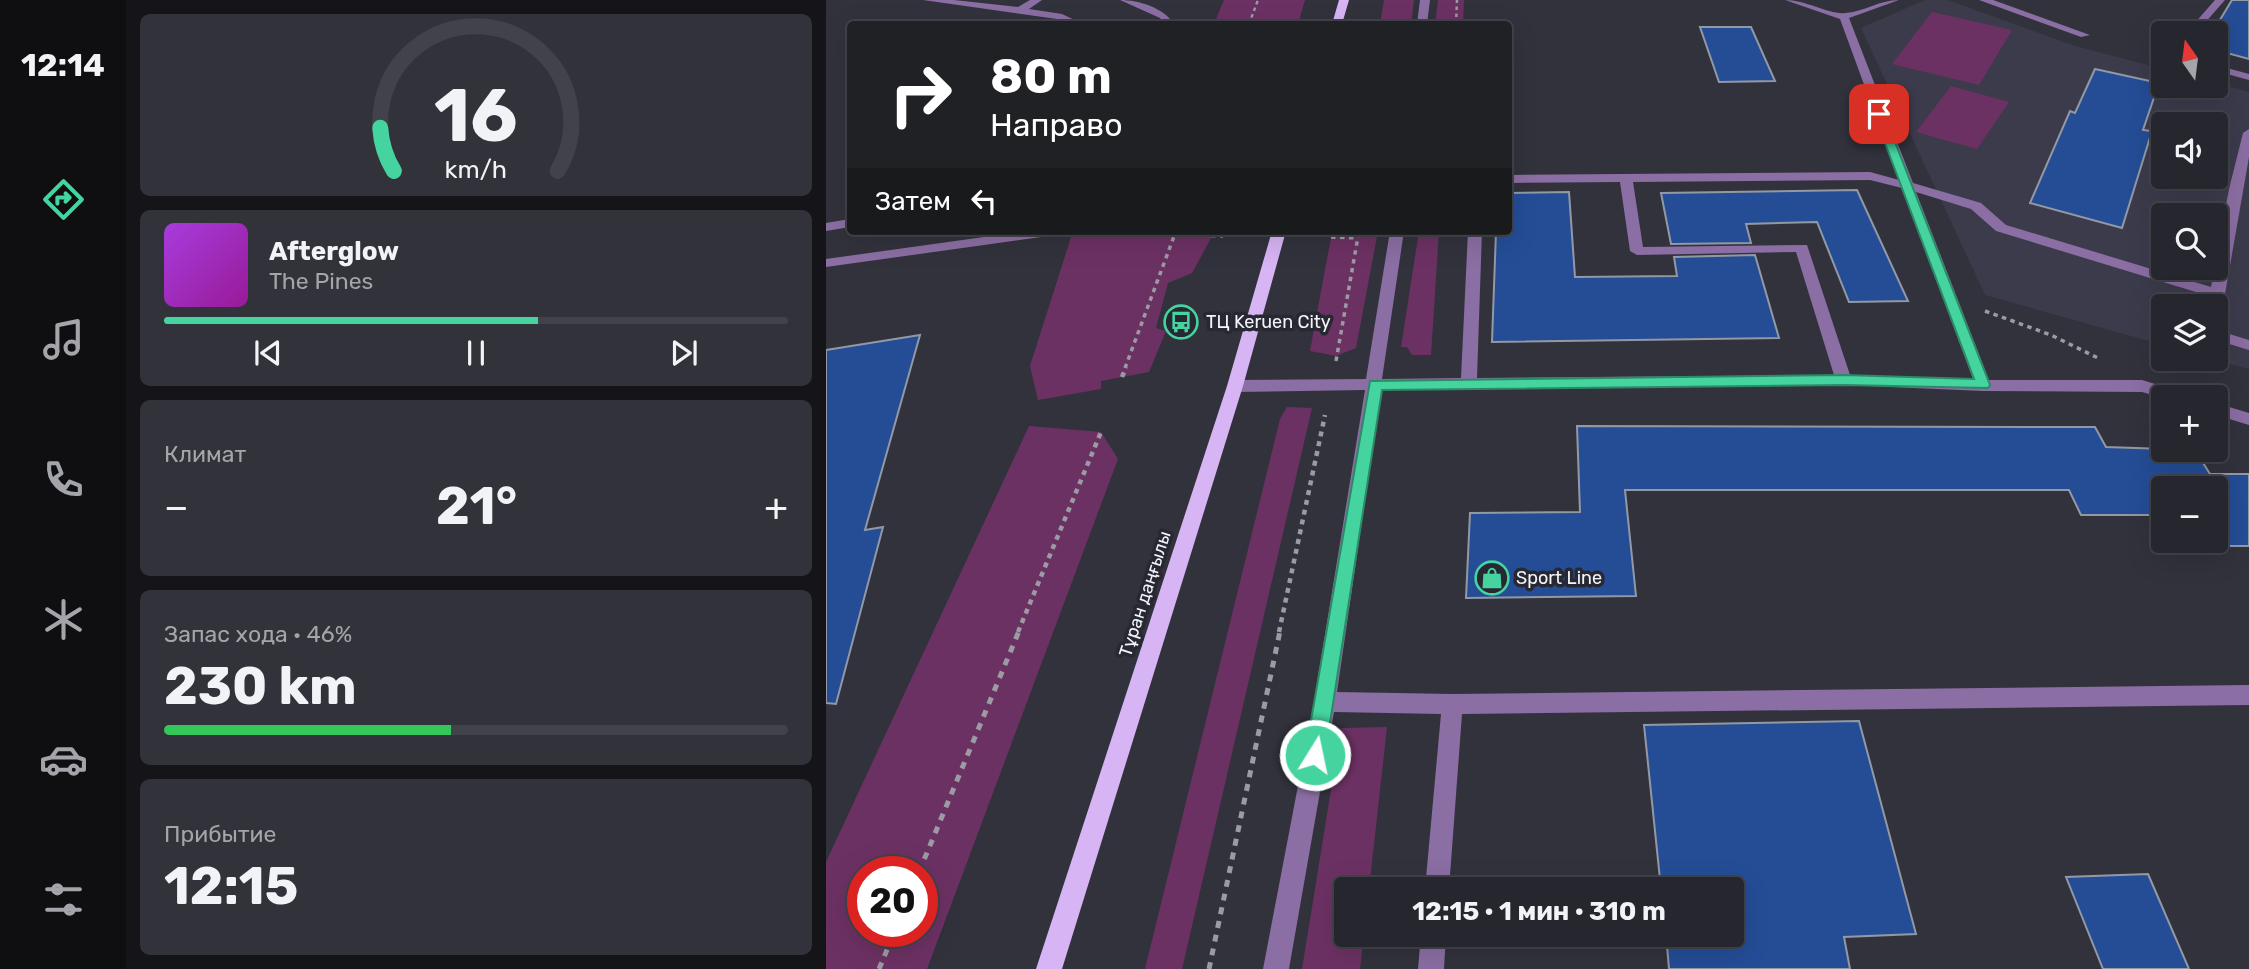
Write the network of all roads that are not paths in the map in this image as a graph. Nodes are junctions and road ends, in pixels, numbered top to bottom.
1 (928, 0) edge
2 (1037, 0) edge
3 (1125, 0) edge
4 (1344, 0) edge
5 (1425, 0) edge
6 (1790, 0) edge
7 (1894, 0) edge
8 (1984, 0) edge
9 (2220, 0) edge
10 (1020, 10) junction
11 (1844, 16) junction
12 (1071, 21) edge
13 (1166, 21) edge
14 (1338, 21) edge
15 (1422, 21) edge
16 (2202, 21) edge
17 (2085, 35) dead end
18 (2228, 71) edge
19 (2249, 77) edge
20 (2249, 133) edge
21 (1626, 177) junction
22 (1512, 179) edge
23 (1906, 187) junction
24 (847, 224) edge
25 (826, 227) edge
26 (1026, 235) edge
27 (1278, 235) edge
28 (1396, 235) edge
29 (1475, 235) edge
30 (826, 262) edge
31 (2199, 294) edge
32 (2218, 294) edge
33 (2228, 339) edge
34 (2249, 345) edge
35 (1844, 380) junction
36 (1469, 383) junction
37 (1375, 385) junction
38 (1983, 385) junction
39 (1235, 386) junction
40 (2151, 389) edge
41 (2228, 413) edge
42 (2249, 419) edge
43 (2249, 695) edge
44 (1325, 702) junction
45 (1452, 704) junction
46 (1438, 877) edge
47 (1433, 947) edge
48 (1049, 969) edge
49 (1276, 969) edge
50 (1431, 969) edge

1 - 10 lane
2 - 10 lane
3 - 13 lane
4 - 14 main road
5 - 15 lane
6 - 11 lane
7 - 11 lane
8 - 17 lane
9 - 16 lane
10 - 12 lane
11 - 23 lane
18 - 19 lane
20 - 32 lane
21 - 22 lane
21 - 23 lane
21 - 35 lane
23 - 31 lane
23 - 38 lane
24 - 25 lane
26 - 30 lane
27 - 39 main road, Тұран даңғылы
28 - 37 lane
29 - 36 lane
33 - 34 lane
35 - 36 lane
35 - 38 lane
36 - 37 lane
37 - 39 lane
37 - 44 lane
38 - 40 lane
39 - 48 main road, Тұран даңғылы
41 - 42 lane
43 - 45 lane
44 - 45 lane
44 - 49 lane
45 - 46 lane
47 - 50 lane

